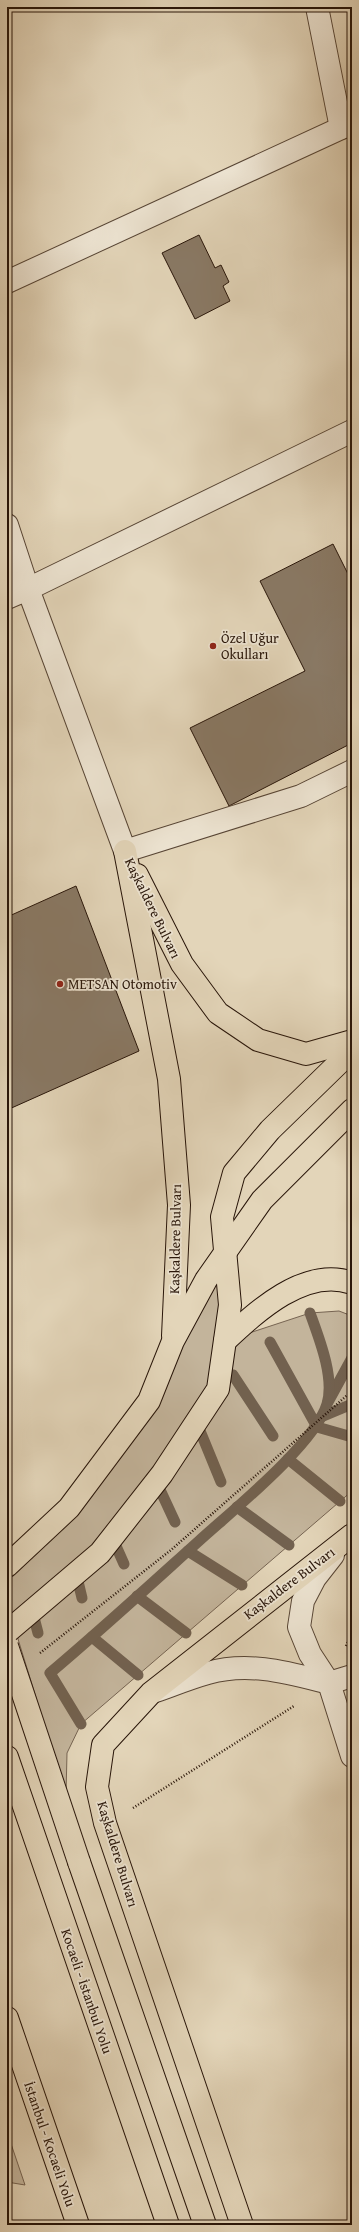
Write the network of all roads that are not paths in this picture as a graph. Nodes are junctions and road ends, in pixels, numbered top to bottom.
1 (318, 7) edge
2 (346, 125) edge
3 (7, 282) edge
4 (352, 431) edge
5 (7, 525) edge
6 (7, 580) edge
7 (28, 589) junction
8 (7, 598) edge
9 (352, 771) edge
10 (125, 851) junction
11 (352, 1041) edge
12 (352, 1053) edge
13 (352, 1110) edge
14 (225, 1253) junction
15 (352, 1283) edge
16 (173, 1341) junction
17 (225, 1341) junction
18 (348, 1538) edge
19 (7, 1566) edge
20 (7, 1632) edge
21 (7, 1646) edge
22 (352, 1676) edge
23 (329, 1683) junction
24 (151, 1693) junction
25 (352, 1756) edge
26 (7, 1757) edge
27 (7, 2018) edge
28 (78, 2225) edge
29 (168, 2225) edge
30 (205, 2225) edge
31 (242, 2225) edge

1 - 2 street
2 - 3 street
4 - 7 street
5 - 7 street
6 - 7 street
7 - 8 street
7 - 10 street
9 - 10 street
10 - 11 main road, Kaşkaldere Bulvarı
10 - 16 main road, Kaşkaldere Bulvarı
12 - 14 main road
13 - 14 main road, Kaşkaldere Bulvarı
14 - 16 main road, Kaşkaldere Bulvarı
14 - 17 main road
15 - 17 main road
16 - 19 main road, Kaşkaldere Bulvarı
17 - 20 main road
18 - 23 street
18 - 24 main road, Kaşkaldere Bulvarı
21 - 30 main road, bridge
22 - 23 street
23 - 24 street
23 - 25 street
24 - 31 main road, Kaşkaldere Bulvarı
26 - 29 main road, Kocaeli - İstanbul Yolu
27 - 28 main road, İstanbul - Kocaeli Yolu

